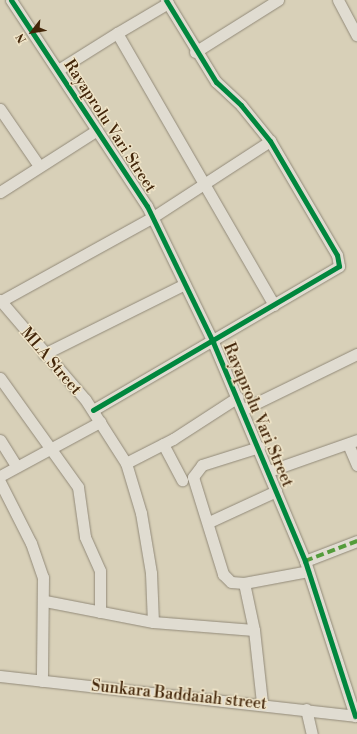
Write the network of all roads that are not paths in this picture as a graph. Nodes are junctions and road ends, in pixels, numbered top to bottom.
1 (11, 0) edge
2 (278, 0) edge
3 (338, 0) edge
4 (167, 2) edge
5 (117, 33) junction
6 (357, 35) edge
7 (195, 52) junction
8 (58, 70) junction
9 (0, 109) edge
10 (97, 130) junction
11 (270, 142) junction
12 (39, 166) junction
13 (206, 183) junction
14 (0, 192) edge
15 (153, 217) junction
16 (185, 284) junction
17 (0, 301) edge
18 (274, 305) junction
19 (213, 342) junction
20 (44, 354) junction
21 (357, 354) edge
22 (0, 378) edge
23 (238, 397) junction
24 (244, 409) junction
25 (93, 410) junction
26 (100, 422) junction
27 (0, 440) edge
28 (353, 442) edge
29 (164, 444) junction
30 (259, 447) junction
31 (48, 448) junction
32 (126, 463) junction
33 (357, 465) edge
34 (16, 466) junction
35 (269, 471) junction
36 (0, 476) edge
37 (182, 480) dead end
38 (0, 482) edge
39 (276, 491) junction
40 (209, 522) junction
41 (357, 541) edge
42 (307, 566) junction
43 (244, 583) junction
44 (45, 601) junction
45 (100, 612) junction
46 (153, 622) junction
47 (254, 630) junction
48 (0, 676) edge
49 (42, 681) junction
50 (262, 703) junction
51 (306, 709) junction
52 (356, 716) edge
53 (312, 734) edge

1 - 8 street, Rayaprolu Vari Street
2 - 7 street
3 - 6 street
4 - 5 street
4 - 7 street
5 - 8 street
5 - 13 street
7 - 11 street
8 - 10 street, Rayaprolu Vari Street
9 - 12 street
10 - 12 street
10 - 15 street, Rayaprolu Vari Street
11 - 13 street
11 - 18 street
12 - 14 street
13 - 15 street
13 - 18 street
15 - 16 street, Rayaprolu Vari Street
15 - 17 street
16 - 19 street, Rayaprolu Vari Street
16 - 20 street
17 - 20 street, MLA Street
18 - 19 street
19 - 23 street, Rayaprolu Vari Street
19 - 25 street
20 - 25 street, MLA Street
21 - 24 street
22 - 31 street
23 - 24 street, Rayaprolu Vari Street
23 - 29 street
24 - 30 street, Rayaprolu Vari Street
25 - 26 street, MLA Street
26 - 31 street
26 - 32 street, MLA Street
27 - 34 street
28 - 33 street
28 - 35 street
29 - 32 street
29 - 37 street
30 - 35 street, Rayaprolu Vari Street
30 - 40 street
31 - 34 street
31 - 45 street
32 - 46 street, MLA Street
34 - 36 street
35 - 39 street, Rayaprolu Vari Street
38 - 44 street
39 - 40 street
39 - 42 street, Rayaprolu Vari Street
40 - 43 street
41 - 42 street
42 - 43 street
42 - 52 street, Rayaprolu Vari Street
43 - 47 street
44 - 45 street
44 - 49 street
45 - 46 street
46 - 47 street
47 - 50 street
48 - 49 street, Sunkara Baddaiah street
49 - 50 street, Sunkara Baddaiah street
50 - 51 street, Sunkara Baddaiah street
51 - 52 street, Sunkara Baddaiah street
51 - 53 street

